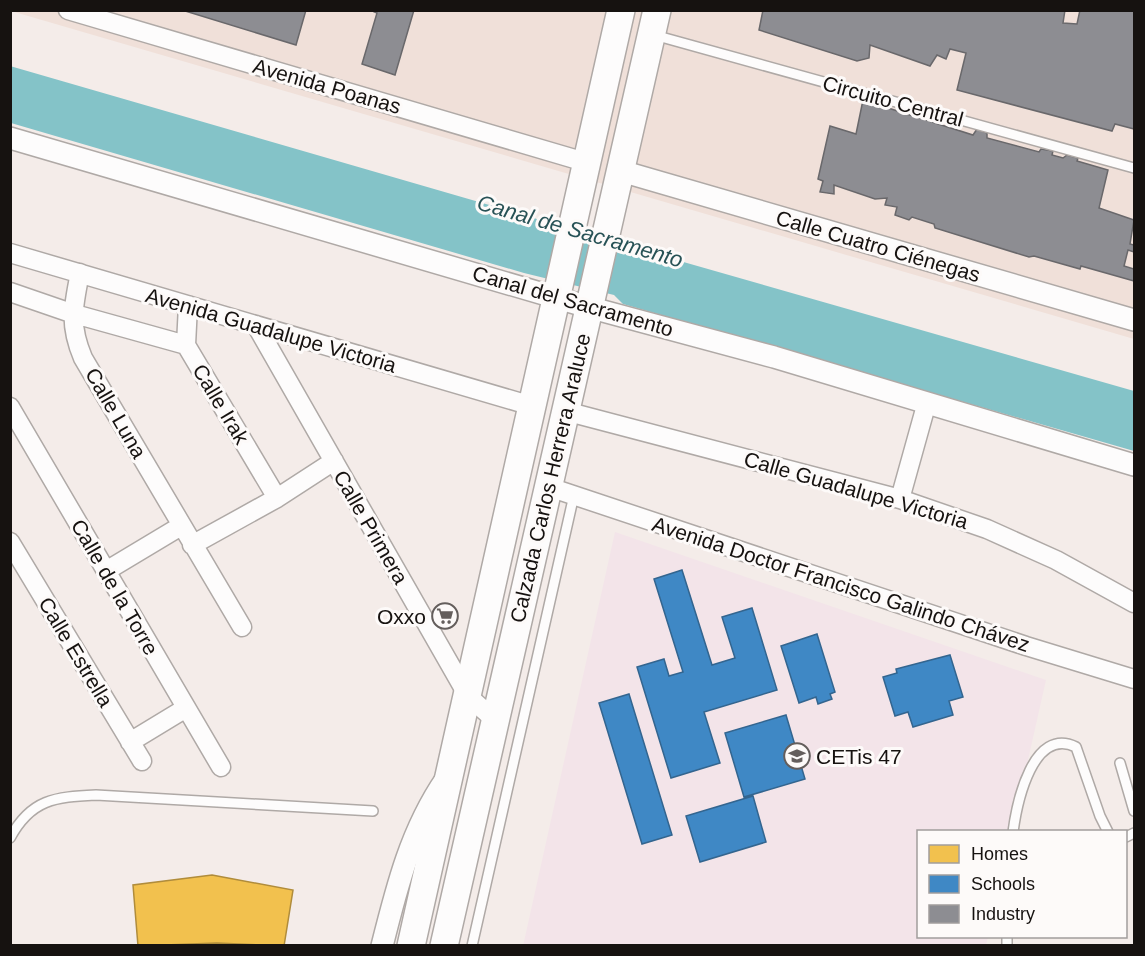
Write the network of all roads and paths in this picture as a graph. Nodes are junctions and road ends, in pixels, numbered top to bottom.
1 (68, 10) edge
2 (621, 10) edge
3 (654, 23) edge
4 (605, 80) junction
5 (640, 87) junction
6 (10, 138) edge
7 (585, 162) junction
8 (1134, 168) edge
9 (621, 171) junction
10 (10, 253) edge
11 (80, 273) junction
12 (10, 292) edge
13 (555, 294) junction
14 (589, 304) junction
15 (188, 305) junction
16 (71, 313) junction
17 (1134, 320) edge
18 (256, 325) junction
19 (186, 345) junction
20 (927, 402) junction
21 (532, 406) junction
22 (10, 407) edge
23 (565, 411) junction
24 (334, 461) junction
25 (1134, 465) edge
26 (549, 487) junction
27 (574, 495) junction
28 (276, 498) junction
29 (900, 499) junction
30 (181, 526) junction
31 (10, 542) edge
32 (192, 544) junction
33 (106, 571) junction
34 (1134, 603) edge
35 (242, 627) dead end
36 (1134, 679) edge
37 (468, 696) junction
38 (186, 708) junction
39 (508, 726) junction
40 (130, 742) junction
41 (142, 761) dead end
42 (1120, 763) dead end
43 (221, 767) dead end
44 (452, 771) junction
45 (373, 811) dead end
46 (1134, 811) edge
47 (1013, 830) edge
48 (1107, 830) edge
49 (10, 838) edge
50 (382, 945) edge
51 (411, 945) edge
52 (444, 945) edge
53 (472, 945) edge

1 - 7 street, Avenida Poanas
2 - 4 main road, Calzada Carlos Herrera Araluce
3 - 5 main road, Calzada Carlos Herrera Araluce
3 - 8 lane, Circuito Central
4 - 5 main road
4 - 7 main road, Calzada Carlos Herrera Araluce
5 - 9 main road, Calzada Carlos Herrera Araluce
6 - 13 street, Canal del Sacramento
7 - 13 main road, Calzada Carlos Herrera Araluce
9 - 14 main road, Calzada Carlos Herrera Araluce
9 - 17 street, Calle Cuatro Ciénegas
10 - 11 street, Avenida Guadalupe Victoria
11 - 15 street, Avenida Guadalupe Victoria
11 - 16 street, Calle Luna
12 - 16 street, Avenida Guadalupe Victoria
13 - 14 street, Canal del Sacramento
13 - 21 main road, Calzada Carlos Herrera Araluce
14 - 20 street, Canal del Sacramento
14 - 23 main road, Calzada Carlos Herrera Araluce
15 - 18 street, Avenida Guadalupe Victoria
15 - 19 street, Calle Irak
16 - 19 street, Avenida Guadalupe Victoria
16 - 30 street, Calle Luna
18 - 21 street, Avenida Guadalupe Victoria
18 - 24 street, Calle Primera
19 - 28 street, Calle Irak
20 - 25 street, Canal del Sacramento
20 - 29 street
21 - 37 main road, Calzada Carlos Herrera Araluce
22 - 33 street, Calle de la Torre
23 - 26 main road, Calzada Carlos Herrera Araluce
23 - 29 street, Calle Guadalupe Victoria
24 - 28 street
24 - 37 street, Calle Primera
26 - 27 street, Avenida Doctor Francisco Galindo Chávez
26 - 39 main road, Calzada Carlos Herrera Araluce
27 - 36 street, Avenida Doctor Francisco Galindo Chávez
27 - 39 lane
28 - 32 street
29 - 34 street, Calle Guadalupe Victoria
30 - 32 street, Calle Luna
30 - 33 street
31 - 40 street, Calle Estrella
32 - 35 street, Calle Luna
33 - 38 street, Calle de la Torre
37 - 39 street, Calle Primera
37 - 44 main road, Calzada Carlos Herrera Araluce
38 - 40 street
38 - 43 street, Calle de la Torre
39 - 52 main road, Calzada Carlos Herrera Araluce
39 - 53 lane
40 - 41 street, Calle Estrella
42 - 46 lane
44 - 50 street
44 - 51 main road, Calzada Carlos Herrera Araluce
45 - 49 lane
47 - 48 lane

